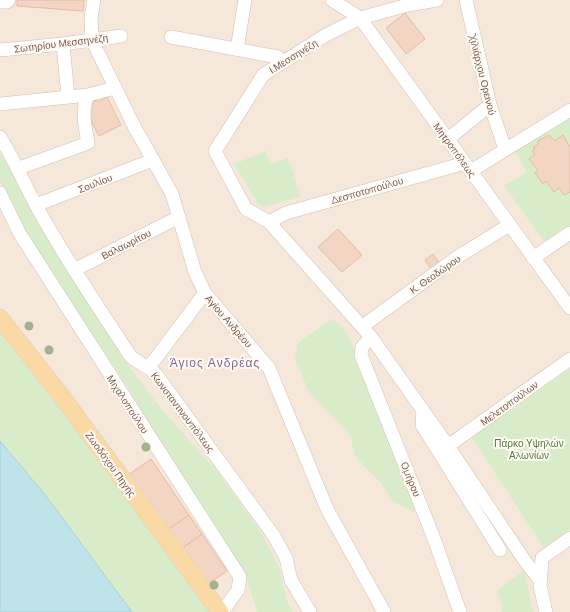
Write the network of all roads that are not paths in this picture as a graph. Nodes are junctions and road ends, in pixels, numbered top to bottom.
1 (9, 0) edge
2 (94, 0) edge
3 (245, 0) edge
4 (332, 0) edge
5 (437, 0) edge
6 (466, 0) edge
7 (0, 2) edge
8 (360, 18) junction
9 (121, 36) dead end
10 (171, 37) dead end
11 (92, 40) junction
12 (63, 44) junction
13 (237, 49) junction
14 (0, 50) edge
15 (282, 63) junction
16 (115, 88) junction
17 (88, 95) junction
18 (68, 97) junction
19 (0, 104) edge
20 (490, 105) junction
21 (570, 110) edge
22 (0, 137) edge
23 (448, 139) junction
24 (505, 149) junction
25 (153, 160) junction
26 (468, 167) junction
27 (19, 168) junction
28 (0, 193) edge
29 (36, 206) junction
30 (179, 217) junction
31 (269, 222) junction
32 (509, 225) junction
33 (570, 232) edge
34 (533, 258) junction
35 (74, 270) junction
36 (205, 293) junction
37 (570, 308) edge
38 (0, 319) edge
39 (363, 326) junction
40 (371, 337) junction
41 (570, 359) edge
42 (149, 367) junction
43 (423, 410) junction
44 (448, 446) junction
45 (570, 538) edge
46 (500, 550) dead end
47 (540, 580) junction
48 (221, 612) edge
49 (310, 612) edge
50 (384, 612) edge
51 (460, 612) edge
52 (546, 612) edge

1 - 7 street
2 - 11 street, Αγίου Ανδρέου
3 - 13 street
4 - 8 street, Μητροπόλεως
5 - 8 street, Ι.Μεσσηνέζη
6 - 20 street, Χιλιάρχου Ορεινού
8 - 15 street, Ι.Μεσσηνέζη
8 - 23 street, Μητροπόλεως
9 - 11 street, Σωτηρίου Μεσσηνέζη
10 - 13 street
11 - 12 street, Σωτηρίου Μεσσηνέζη
11 - 16 street, Αγίου Ανδρέου
12 - 14 street, Σωτηρίου Μεσσηνέζη
12 - 18 street
13 - 15 street
15 - 31 street, Ι.Μεσσηνέζη
16 - 17 street
16 - 25 street, Αγίου Ανδρέου
17 - 18 street
17 - 27 street
18 - 19 street
20 - 23 street
20 - 24 street, Χιλιάρχου Ορεινού
21 - 24 street, Δεσποτοπούλου
22 - 27 street, Κωνσταντινουπόλεως
23 - 26 street, Μητροπόλεως
24 - 26 street, Δεσποτοπούλου
25 - 29 street, Σουλίου
25 - 30 street, Αγίου Ανδρέου
26 - 31 street, Δεσποτοπούλου
26 - 32 street, Μητροπόλεως
27 - 29 street, Κωνσταντινουπόλεως
28 - 48 street, Μιχαλοπούλου
29 - 35 street, Κωνσταντινουπόλεως
30 - 35 street, Βαλαωρίτου
30 - 36 street, Αγίου Ανδρέου
31 - 39 street
32 - 34 street, Μητροπόλεως
32 - 39 street, Κ. Θεοδώρου
33 - 34 street
34 - 37 street, Μητροπόλεως
35 - 42 street, Κωνσταντινουπόλεως
36 - 42 street
36 - 50 street, Αγίου Ανδρέου
38 - 48 main road, Ζωοδόχου Πηγής
39 - 40 street
40 - 43 street
40 - 51 street, Ομήρου
41 - 44 street, Μελετοπούλων
42 - 49 street, Κωνσταντινουπόλεως
43 - 44 street
43 - 46 street
44 - 47 street
45 - 47 street
47 - 52 street

